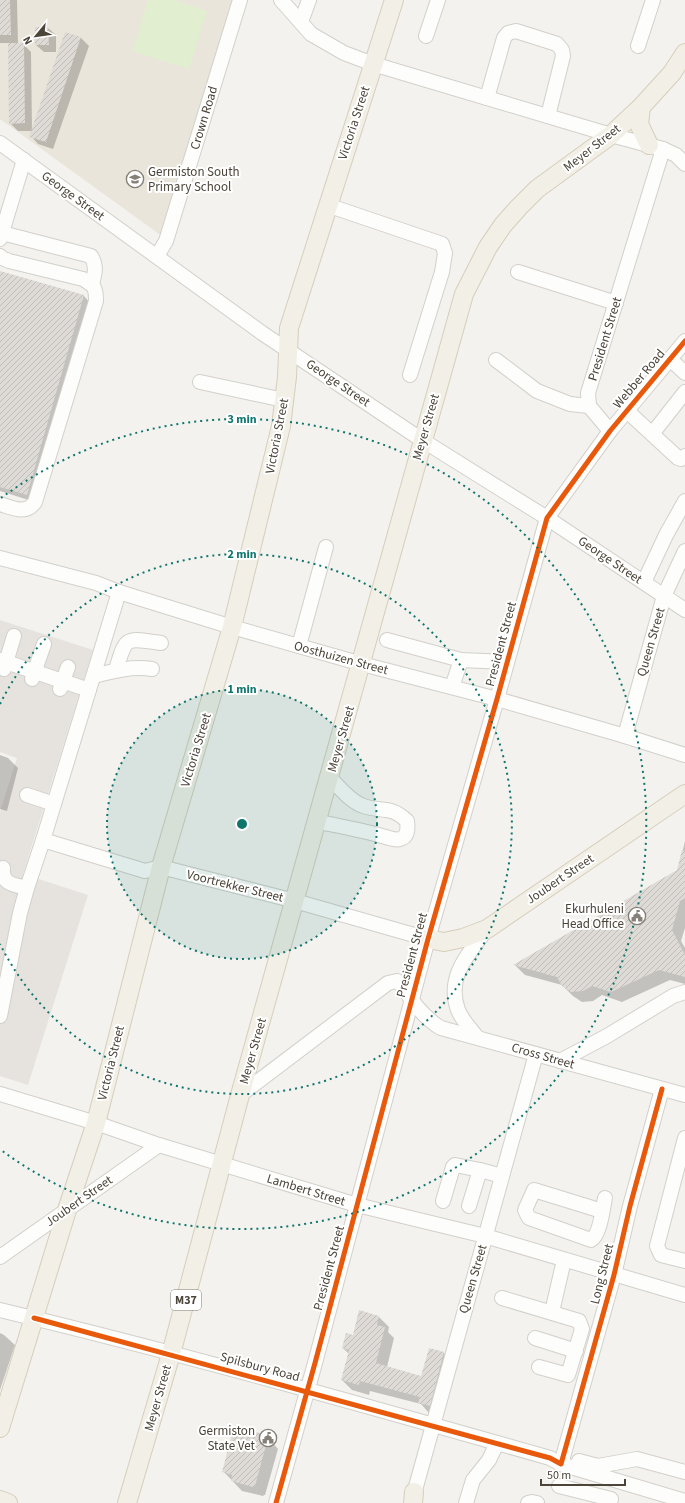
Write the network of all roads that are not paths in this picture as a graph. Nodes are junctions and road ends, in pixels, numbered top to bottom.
1 (240, 0) edge
2 (281, 0) edge
3 (309, 0) edge
4 (394, 0) edge
5 (438, 0) edge
6 (653, 0) edge
7 (301, 22) junction
8 (426, 36) dead end
9 (638, 46) dead end
10 (685, 53) edge
11 (373, 64) junction
12 (487, 98) junction
13 (641, 107) junction
14 (548, 116) junction
15 (611, 135) junction
16 (0, 143) edge
17 (656, 147) junction
18 (24, 160) junction
19 (685, 164) edge
20 (327, 205) junction
21 (1, 236) edge
22 (0, 256) edge
23 (157, 256) junction
24 (518, 272) dead end
25 (92, 284) junction
26 (616, 303) junction
27 (685, 341) edge
28 (288, 348) junction
29 (670, 359) junction
30 (496, 360) dead end
31 (685, 373) edge
32 (410, 375) dead end
33 (200, 382) dead end
34 (685, 392) edge
35 (284, 400) junction
36 (589, 406) junction
37 (627, 411) junction
38 (610, 431) junction
39 (652, 434) junction
40 (422, 440) junction
41 (685, 456) edge
42 (685, 501) edge
43 (0, 504) edge
44 (547, 518) junction
45 (326, 547) dead end
46 (685, 551) edge
47 (0, 558) edge
48 (644, 582) junction
49 (119, 592) junction
50 (664, 596) junction
51 (685, 610) edge
52 (232, 627) junction
53 (14, 636) dead end
54 (387, 640) dead end
55 (161, 643) dead end
56 (44, 644) dead end
57 (299, 646) junction
58 (461, 660) junction
59 (507, 662) junction
60 (3, 664) edge
61 (362, 664) junction
62 (68, 667) dead end
63 (152, 669) dead end
64 (116, 670) junction
65 (34, 676) junction
66 (94, 676) junction
67 (62, 685) junction
68 (452, 687) junction
69 (89, 690) junction
70 (497, 699) junction
71 (625, 736) junction
72 (684, 756) edge
73 (330, 778) junction
74 (685, 794) edge
75 (28, 795) dead end
76 (54, 804) junction
77 (318, 822) junction
78 (43, 840) junction
79 (161, 867) junction
80 (3, 868) dead end
81 (27, 888) junction
82 (295, 901) junction
83 (487, 929) junction
84 (428, 939) junction
85 (685, 992) edge
86 (411, 999) junction
87 (0, 1016) edge
88 (476, 1036) junction
89 (536, 1054) junction
90 (560, 1061) junction
91 (662, 1089) junction
92 (0, 1094) edge
93 (240, 1095) junction
94 (685, 1095) edge
95 (96, 1123) junction
96 (685, 1138) edge
97 (159, 1144) junction
98 (222, 1164) junction
99 (480, 1170) junction
100 (502, 1176) junction
101 (443, 1201) dead end
102 (604, 1204) joint
103 (357, 1205) junction
104 (469, 1206) dead end
105 (67, 1210) junction
106 (485, 1236) junction
107 (0, 1257) edge
108 (564, 1260) junction
109 (685, 1261) edge
110 (614, 1275) junction
111 (685, 1295) edge
112 (502, 1298) dead end
113 (0, 1310) edge
114 (552, 1312) junction
115 (34, 1318) junction
116 (535, 1338) dead end
117 (576, 1351) junction
118 (171, 1354) junction
119 (539, 1367) dead end
120 (307, 1391) junction
121 (432, 1425) junction
122 (0, 1428) edge
123 (497, 1443) junction
124 (558, 1460) junction
125 (685, 1472) edge
126 (618, 1482) junction
127 (559, 1486) dead end
128 (413, 1499) edge
129 (0, 1500) edge
130 (610, 1501) edge
131 (685, 1501) edge
132 (8, 1503) edge
133 (127, 1503) edge
134 (276, 1503) edge
135 (466, 1503) edge
136 (528, 1503) edge
137 (537, 1503) edge

1 - 23 street, Crown Road
2 - 7 street
3 - 7 street
4 - 11 main road, Victoria Street
5 - 8 street
6 - 9 street
7 - 11 street
10 - 13 main road, Meyer Street
11 - 12 street
11 - 20 main road, Victoria Street
12 - 14 street
12 - 14 street
13 - 15 main road, Meyer Street
13 - 17 main road
14 - 15 street
15 - 17 street
15 - 40 main road, Meyer Street
16 - 18 street, George Street
17 - 19 street
17 - 26 street, President Street
18 - 21 street
18 - 23 street, George Street
20 - 28 main road, Victoria Street
20 - 32 street
21 - 25 street
22 - 25 street
23 - 28 street, George Street
24 - 26 street
25 - 43 street
26 - 36 street, President Street
27 - 29 street, Webber Road
28 - 35 main road, Victoria Street
28 - 40 street, George Street
29 - 31 street
29 - 37 street, Webber Road
30 - 36 street
33 - 35 street
34 - 39 street
35 - 52 main road, Victoria Street
36 - 38 street
37 - 38 street, Webber Road
37 - 39 street
38 - 44 street, President Street
39 - 41 street
40 - 44 street, George Street
40 - 61 main road, Meyer Street
42 - 48 street
44 - 48 street, George Street
44 - 59 street, President Street
45 - 57 street
46 - 50 street, Queen Street
47 - 49 street, Oosthuizen Street
48 - 50 street, George Street
49 - 52 street, Oosthuizen Street
49 - 66 street
50 - 51 street, George Street
50 - 71 street, Queen Street
52 - 57 street, Oosthuizen Street
52 - 79 main road, Victoria Street
53 - 60 street
54 - 58 street
55 - 64 street
56 - 65 street
57 - 61 street, Oosthuizen Street
58 - 59 street
58 - 68 street
59 - 70 street, President Street
60 - 65 street
61 - 68 street, Oosthuizen Street
61 - 73 main road, Meyer Street
62 - 67 street
63 - 64 street
64 - 66 street
65 - 67 street
66 - 69 street
67 - 69 street
68 - 70 street, Oosthuizen Street
69 - 76 street
70 - 71 street, Oosthuizen Street
70 - 84 street, President Street
71 - 72 street, Oosthuizen Street
73 - 77 main road, Meyer Street
73 - 77 street
74 - 83 main road, Joubert Street
75 - 76 street
76 - 78 street
77 - 82 main road, Meyer Street
78 - 79 street, Voortrekker Street
78 - 81 street
79 - 82 street, Voortrekker Street
79 - 95 main road, Victoria Street
80 - 81 street
81 - 87 street
82 - 84 street, Voortrekker Street
82 - 93 main road, Meyer Street
83 - 84 main road, Joubert Street
83 - 88 street
84 - 86 street, President Street
85 - 90 street
86 - 88 street, Cross Street
86 - 93 street
86 - 103 street, President Street
88 - 89 street, Cross Street
89 - 90 street, Cross Street
89 - 100 street, Queen Street
90 - 91 street, Cross Street
91 - 94 street, Cross Street
91 - 110 street, Long Street
92 - 95 street, Lambert Street
93 - 98 main road, Meyer Street / M37
95 - 97 street, Lambert Street
95 - 105 main road, Victoria Street
96 - 109 street
97 - 98 street, Lambert Street
97 - 105 street, Joubert Street
98 - 103 street, Lambert Street
98 - 118 main road, Meyer Street / M37
99 - 100 street
99 - 101 street
99 - 104 street
100 - 106 street, Queen Street
102 - 102 street
103 - 106 street, Lambert Street
103 - 120 street, President Street
105 - 107 street, Joubert Street
105 - 115 main road, Victoria Street
106 - 108 street, Lambert Street
106 - 121 street, Queen Street
108 - 110 street, Lambert Street
108 - 114 street
110 - 111 street, Lambert Street
110 - 124 street, Long Street
112 - 114 street
113 - 115 street, Spilsbury Road
114 - 117 street
115 - 118 street, Spilsbury Road
115 - 122 main road, Victoria Street
116 - 117 street
117 - 119 street
118 - 120 street, Spilsbury Road
118 - 133 main road, Meyer Street / M37
120 - 121 street, Spilsbury Road
120 - 134 street, President Street
121 - 123 street, Spilsbury Road
121 - 128 street, Queen Street
123 - 124 street, Spilsbury Road
123 - 135 street
124 - 125 street
124 - 126 street
126 - 130 street
126 - 131 street
127 - 130 street
129 - 132 main road
136 - 137 street

